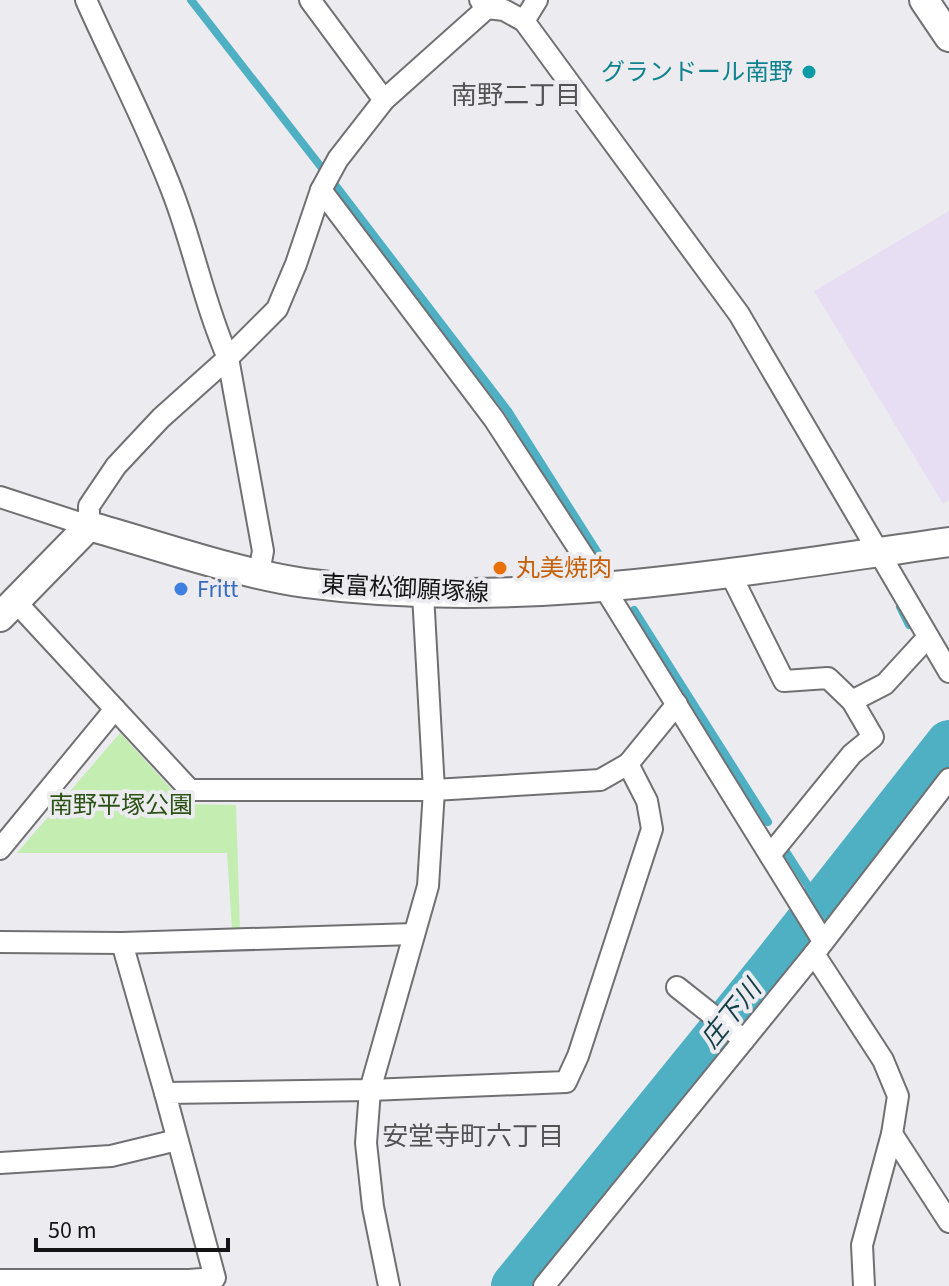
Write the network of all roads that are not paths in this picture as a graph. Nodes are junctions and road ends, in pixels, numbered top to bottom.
1 (86, 0) edge
2 (310, 0) edge
3 (537, 0) edge
4 (924, 0) edge
5 (484, 4) edge
6 (524, 21) junction
7 (949, 37) edge
8 (384, 100) junction
9 (321, 190) junction
10 (228, 358) junction
11 (0, 497) edge
12 (89, 526) junction
13 (949, 542) edge
14 (877, 552) junction
15 (259, 573) junction
16 (730, 573) junction
17 (605, 589) junction
18 (423, 594) junction
19 (8, 609) edge
20 (928, 637) junction
21 (949, 672) edge
22 (852, 701) junction
23 (677, 704) junction
24 (115, 709) junction
25 (628, 764) junction
26 (949, 779) edge
27 (434, 790) junction
28 (0, 849) edge
29 (770, 855) junction
30 (414, 934) junction
31 (0, 942) edge
32 (819, 942) junction
33 (122, 943) junction
34 (677, 987) dead end
35 (740, 1037) junction
36 (370, 1090) junction
37 (165, 1093) junction
38 (892, 1134) junction
39 (177, 1140) junction
40 (0, 1163) edge
41 (949, 1222) edge
42 (0, 1280) edge
43 (189, 1283) edge
44 (389, 1286) edge
45 (544, 1286) edge
46 (864, 1286) edge

1 - 10 street
2 - 8 street
3 - 6 street
4 - 7 main road
5 - 6 street
5 - 8 street
6 - 14 street
8 - 9 street
9 - 10 street
9 - 17 street
10 - 12 street
10 - 15 street
11 - 12 street
12 - 15 main road, 東富松御願塚線
12 - 19 main road
13 - 14 main road, 東富松御願塚線
14 - 16 main road, 東富松御願塚線
14 - 20 street
15 - 18 main road, 東富松御願塚線
16 - 17 main road, 東富松御願塚線
16 - 22 street
17 - 18 main road, 東富松御願塚線
17 - 23 street
18 - 27 street
19 - 24 street
20 - 21 street
20 - 22 street
22 - 29 street
23 - 25 street
23 - 29 street
24 - 27 street
24 - 28 street
25 - 27 street
25 - 36 street
26 - 32 street
27 - 30 street
29 - 32 street
30 - 33 street
30 - 36 street
31 - 33 street
32 - 35 street
32 - 38 street
33 - 37 street
34 - 35 street
35 - 45 street
36 - 37 street
36 - 44 street
37 - 39 street
38 - 41 street
38 - 46 street
39 - 40 street
39 - 43 street
42 - 43 street

